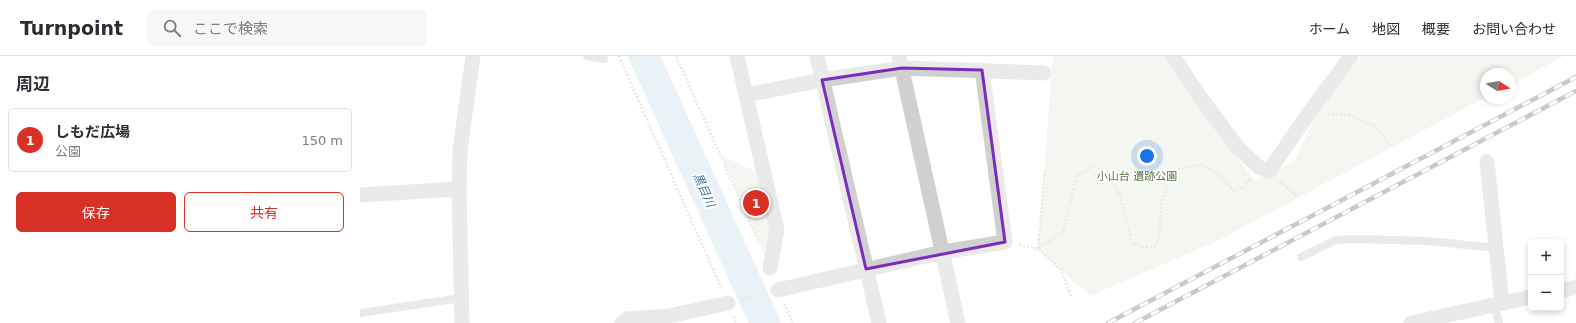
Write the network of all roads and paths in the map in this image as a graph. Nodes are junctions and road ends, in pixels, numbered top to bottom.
1 (473, 56) edge
2 (587, 56) edge
3 (619, 56) edge
4 (676, 56) edge
5 (738, 56) edge
6 (817, 56) edge
7 (1173, 56) edge
8 (1351, 56) edge
9 (604, 59) dead end
10 (901, 62) edge
11 (982, 70) junction
12 (1044, 73) dead end
13 (822, 80) junction
14 (746, 95) junction
15 (1309, 113) junction
16 (1391, 148) dead end
17 (1487, 162) dead end
18 (1264, 169) junction
19 (1044, 170) dead end
20 (459, 189) junction
21 (360, 195) edge
22 (1298, 198) dead end
23 (1496, 248) junction
24 (1038, 249) junction
25 (943, 252) junction
26 (1301, 257) dead end
27 (770, 268) joint
28 (866, 269) junction
29 (1576, 288) edge
30 (778, 290) junction
31 (1564, 290) edge
32 (1071, 296) dead end
33 (461, 298) junction
34 (1528, 298) edge
35 (728, 303) junction
36 (1498, 303) junction
37 (360, 313) edge
38 (462, 323) edge
39 (622, 323) edge
40 (737, 323) edge
41 (793, 323) edge
42 (879, 323) edge
43 (958, 323) edge
44 (1411, 323) edge
45 (1499, 323) edge

1 - 20 street
2 - 9 lane
3 - 35 path
4 - 27 path
5 - 14 street
6 - 13 street
7 - 18 street
8 - 15 street
10 - 11 street
10 - 13 street
10 - 25 street
11 - 12 street
11 - 25 street
13 - 14 street
13 - 28 street
14 - 27 street
15 - 16 path
15 - 18 street
17 - 23 street
18 - 22 path
18 - 24 path
19 - 24 path
20 - 21 street
20 - 33 street
23 - 26 lane
23 - 36 street
24 - 32 path
25 - 28 street
25 - 43 street
28 - 30 street
28 - 42 street
29 - 31 street
30 - 35 path
30 - 41 path
33 - 37 lane
33 - 38 street
34 - 36 street
35 - 39 street
35 - 40 path
36 - 44 street
36 - 45 lane

